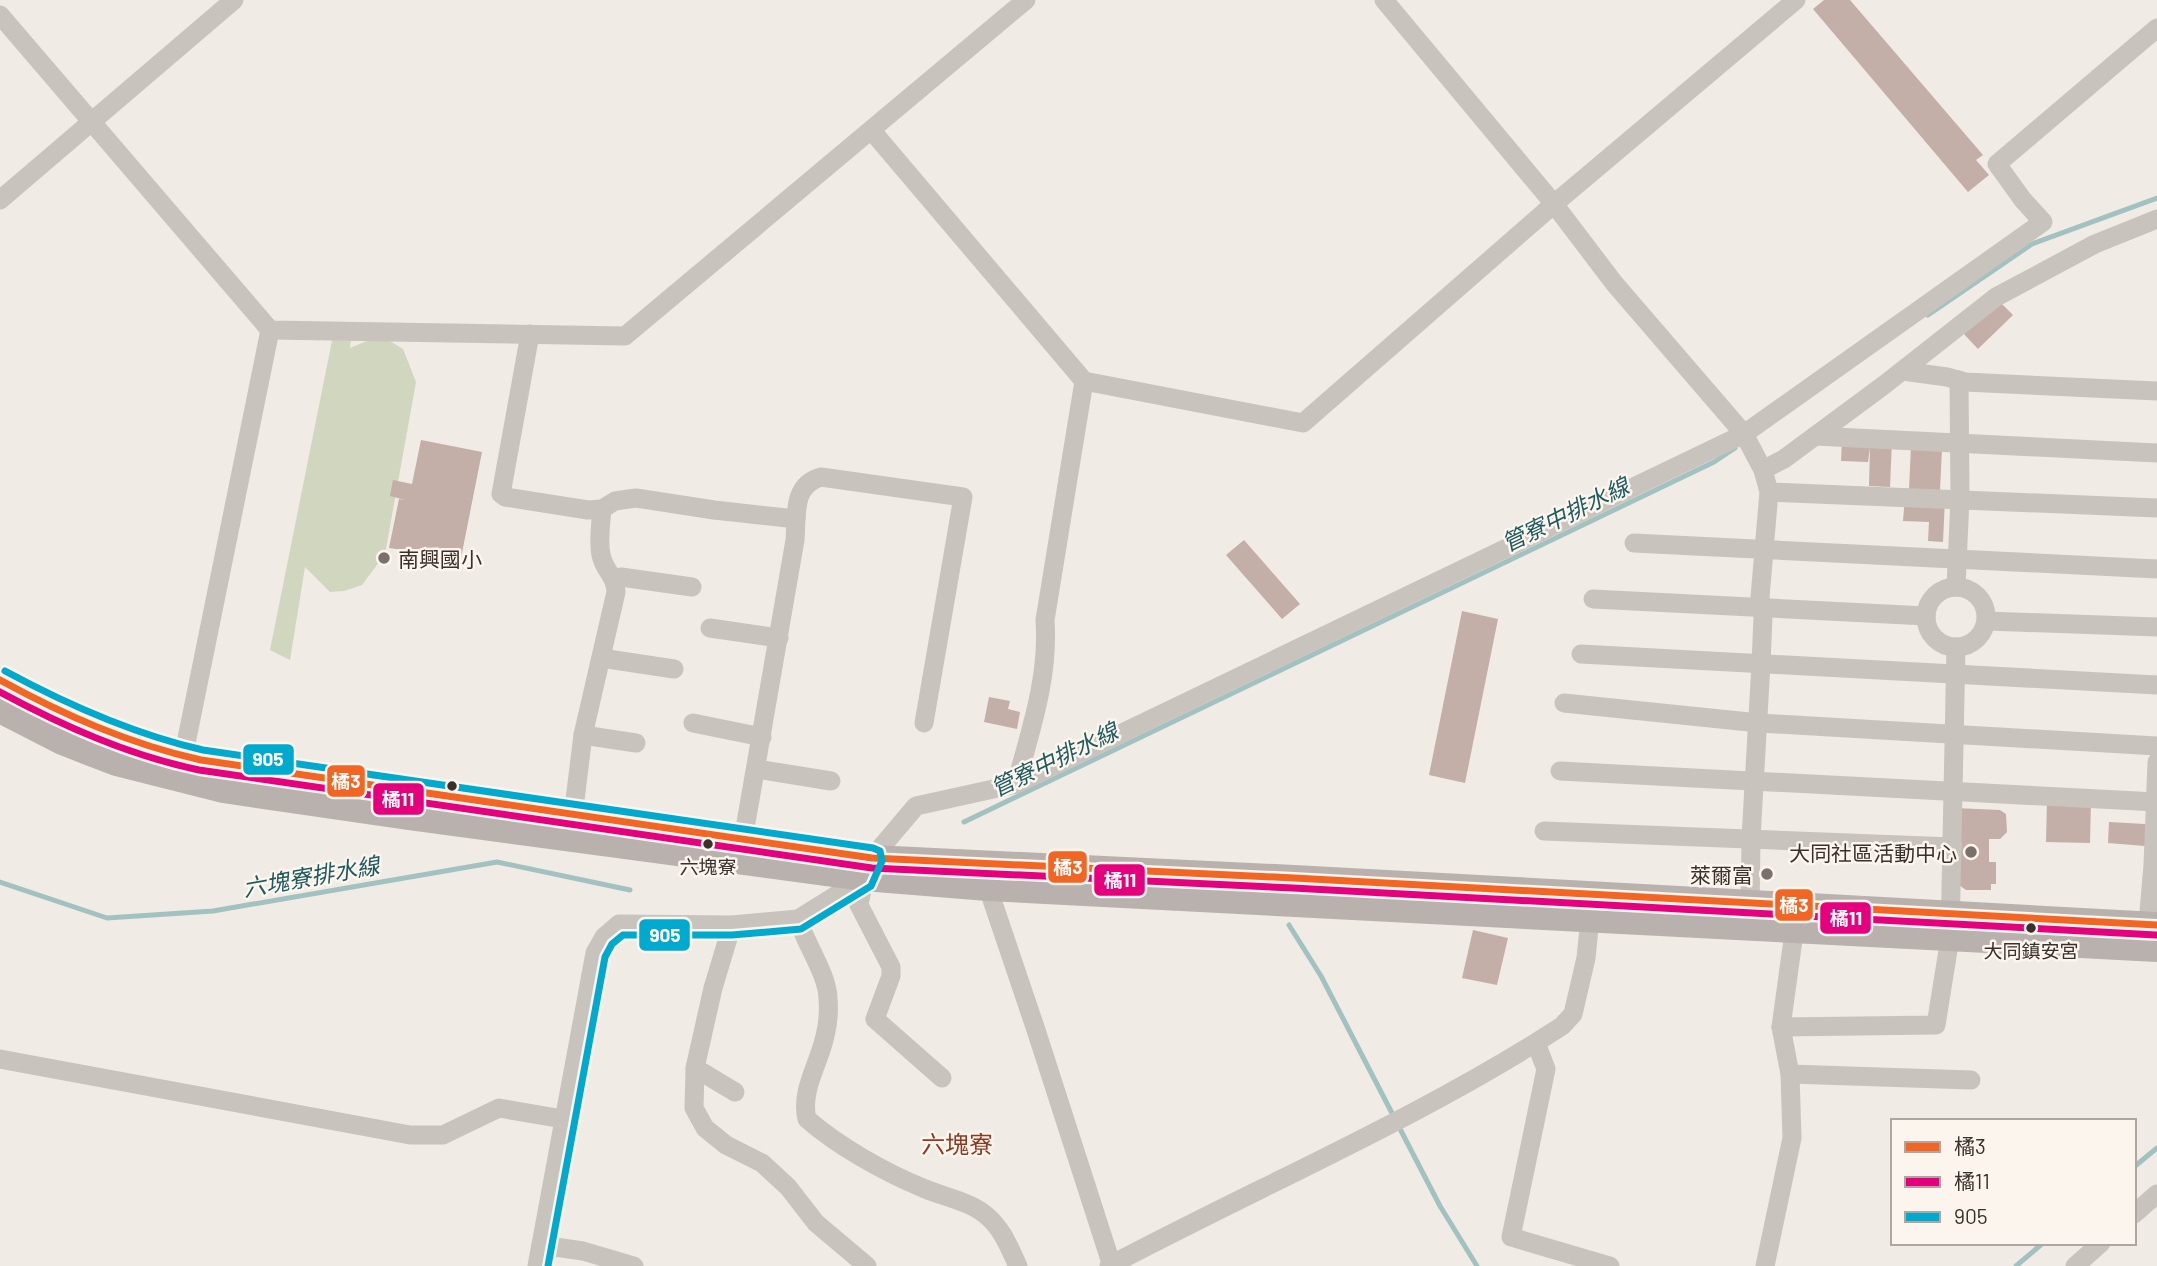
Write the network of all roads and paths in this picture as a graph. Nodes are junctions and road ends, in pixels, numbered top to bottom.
1 (234, 0) edge
2 (1026, 0) edge
3 (1384, 0) edge
4 (1796, 0) edge
5 (0, 15) edge
6 (2157, 28) edge
7 (91, 121) junction
8 (872, 131) junction
9 (0, 200) edge
10 (1554, 204) junction
11 (2157, 219) edge
12 (270, 330) junction
13 (530, 334) junction
14 (1903, 371) junction
15 (1959, 380) junction
16 (1084, 381) junction
17 (2157, 391) edge
18 (1744, 433) junction
19 (1815, 436) junction
20 (1960, 444) junction
21 (2157, 453) edge
22 (1763, 470) junction
23 (1769, 492) junction
24 (1960, 499) junction
25 (602, 509) junction
26 (2157, 509) edge
27 (796, 519) junction
28 (1634, 543) dead end
29 (1765, 549) junction
30 (1956, 558) junction
31 (2157, 569) edge
32 (615, 580) junction
33 (692, 587) dead end
34 (1956, 587) junction
35 (1593, 599) dead end
36 (1762, 608) junction
37 (1926, 617) junction
38 (1987, 621) junction
39 (2157, 627) edge
40 (710, 628) dead end
41 (779, 638) junction
42 (1956, 647) junction
43 (1581, 654) dead end
44 (601, 658) junction
45 (1761, 664) junction
46 (674, 669) dead end
47 (1956, 673) junction
48 (0, 680) edge
49 (2157, 685) edge
50 (1563, 703) dead end
51 (0, 710) edge
52 (692, 723) dead end
53 (924, 723) dead end
54 (1759, 723) junction
55 (1955, 733) junction
56 (583, 735) junction
57 (762, 737) junction
58 (636, 743) dead end
59 (2157, 746) edge
60 (2157, 762) edge
61 (181, 768) junction
62 (757, 769) junction
63 (1560, 771) dead end
64 (831, 781) dead end
65 (1756, 782) junction
66 (1016, 784) junction
67 (1954, 791) junction
68 (2156, 802) edge
69 (573, 816) junction
70 (1544, 831) dead end
71 (1751, 838) junction
72 (743, 840) junction
73 (1953, 848) junction
74 (2155, 865) edge
75 (868, 868) junction
76 (988, 888) junction
77 (1591, 906) junction
78 (1750, 915) junction
79 (1796, 918) junction
80 (798, 919) junction
81 (732, 925) junction
82 (1950, 926) junction
83 (2152, 937) edge
84 (1781, 1027) junction
85 (1535, 1043) junction
86 (0, 1059) edge
87 (695, 1068) junction
88 (1790, 1074) junction
89 (942, 1078) dead end
90 (1971, 1080) dead end
91 (735, 1092) dead end
92 (563, 1119) junction
93 (2157, 1194) edge
94 (2136, 1212) edge
95 (541, 1245) junction
96 (2099, 1245) edge
97 (537, 1266) edge
98 (634, 1266) edge
99 (867, 1266) edge
100 (1018, 1266) edge
101 (1111, 1266) edge
102 (1610, 1266) edge
103 (1765, 1266) edge
104 (2075, 1266) edge

1 - 7 street
2 - 8 street
3 - 10 street
4 - 10 street
5 - 7 street
6 - 18 street
7 - 9 street
7 - 12 street
8 - 13 street
8 - 16 street
10 - 16 street
10 - 18 street
11 - 14 street
12 - 13 street
12 - 61 street
13 - 25 street
14 - 15 street
14 - 19 street
15 - 17 street
15 - 20 street
16 - 66 street
18 - 22 street
18 - 66 street
19 - 20 street
19 - 22 street
20 - 21 street
20 - 24 street
22 - 23 street
23 - 24 street
23 - 29 street
24 - 26 street
24 - 30 street
25 - 27 street
25 - 32 street
27 - 41 street
27 - 53 street
28 - 29 street
29 - 30 street
29 - 36 street
30 - 31 street
30 - 34 street
32 - 33 street
32 - 44 street
34 - 37 street
34 - 38 street
35 - 36 street
36 - 37 street
36 - 45 street
37 - 42 street
38 - 39 street
38 - 42 street
40 - 41 street
41 - 57 street
42 - 47 street
43 - 45 street
44 - 46 street
44 - 56 street
45 - 47 street
45 - 54 street
47 - 49 street
47 - 55 street
48 - 61 main road
50 - 54 street
51 - 61 main road
52 - 57 street
54 - 55 street
54 - 65 street
55 - 59 street
55 - 67 street
56 - 58 street
56 - 69 street
57 - 62 street
60 - 68 street
61 - 69 main road
61 - 75 main road
62 - 64 street
62 - 72 street
63 - 65 street
65 - 67 street
65 - 71 street
66 - 75 street
67 - 68 street
67 - 73 street
68 - 74 street
69 - 72 main road
70 - 71 street
71 - 73 street
71 - 78 street
72 - 75 main road
73 - 82 street
74 - 83 street
75 - 76 main road
75 - 77 main road
75 - 80 street
75 - 89 street
76 - 77 main road
76 - 101 street
77 - 78 main road
77 - 85 street
78 - 79 main road
79 - 82 main road
79 - 84 street
80 - 81 street
80 - 100 street
81 - 87 street
81 - 92 street
82 - 83 main road
82 - 84 street
84 - 88 street
85 - 101 street
85 - 102 street
86 - 92 street
87 - 91 street
87 - 99 street
88 - 90 street
88 - 103 street
92 - 95 street
93 - 94 street
95 - 97 street
95 - 98 street
96 - 104 street

